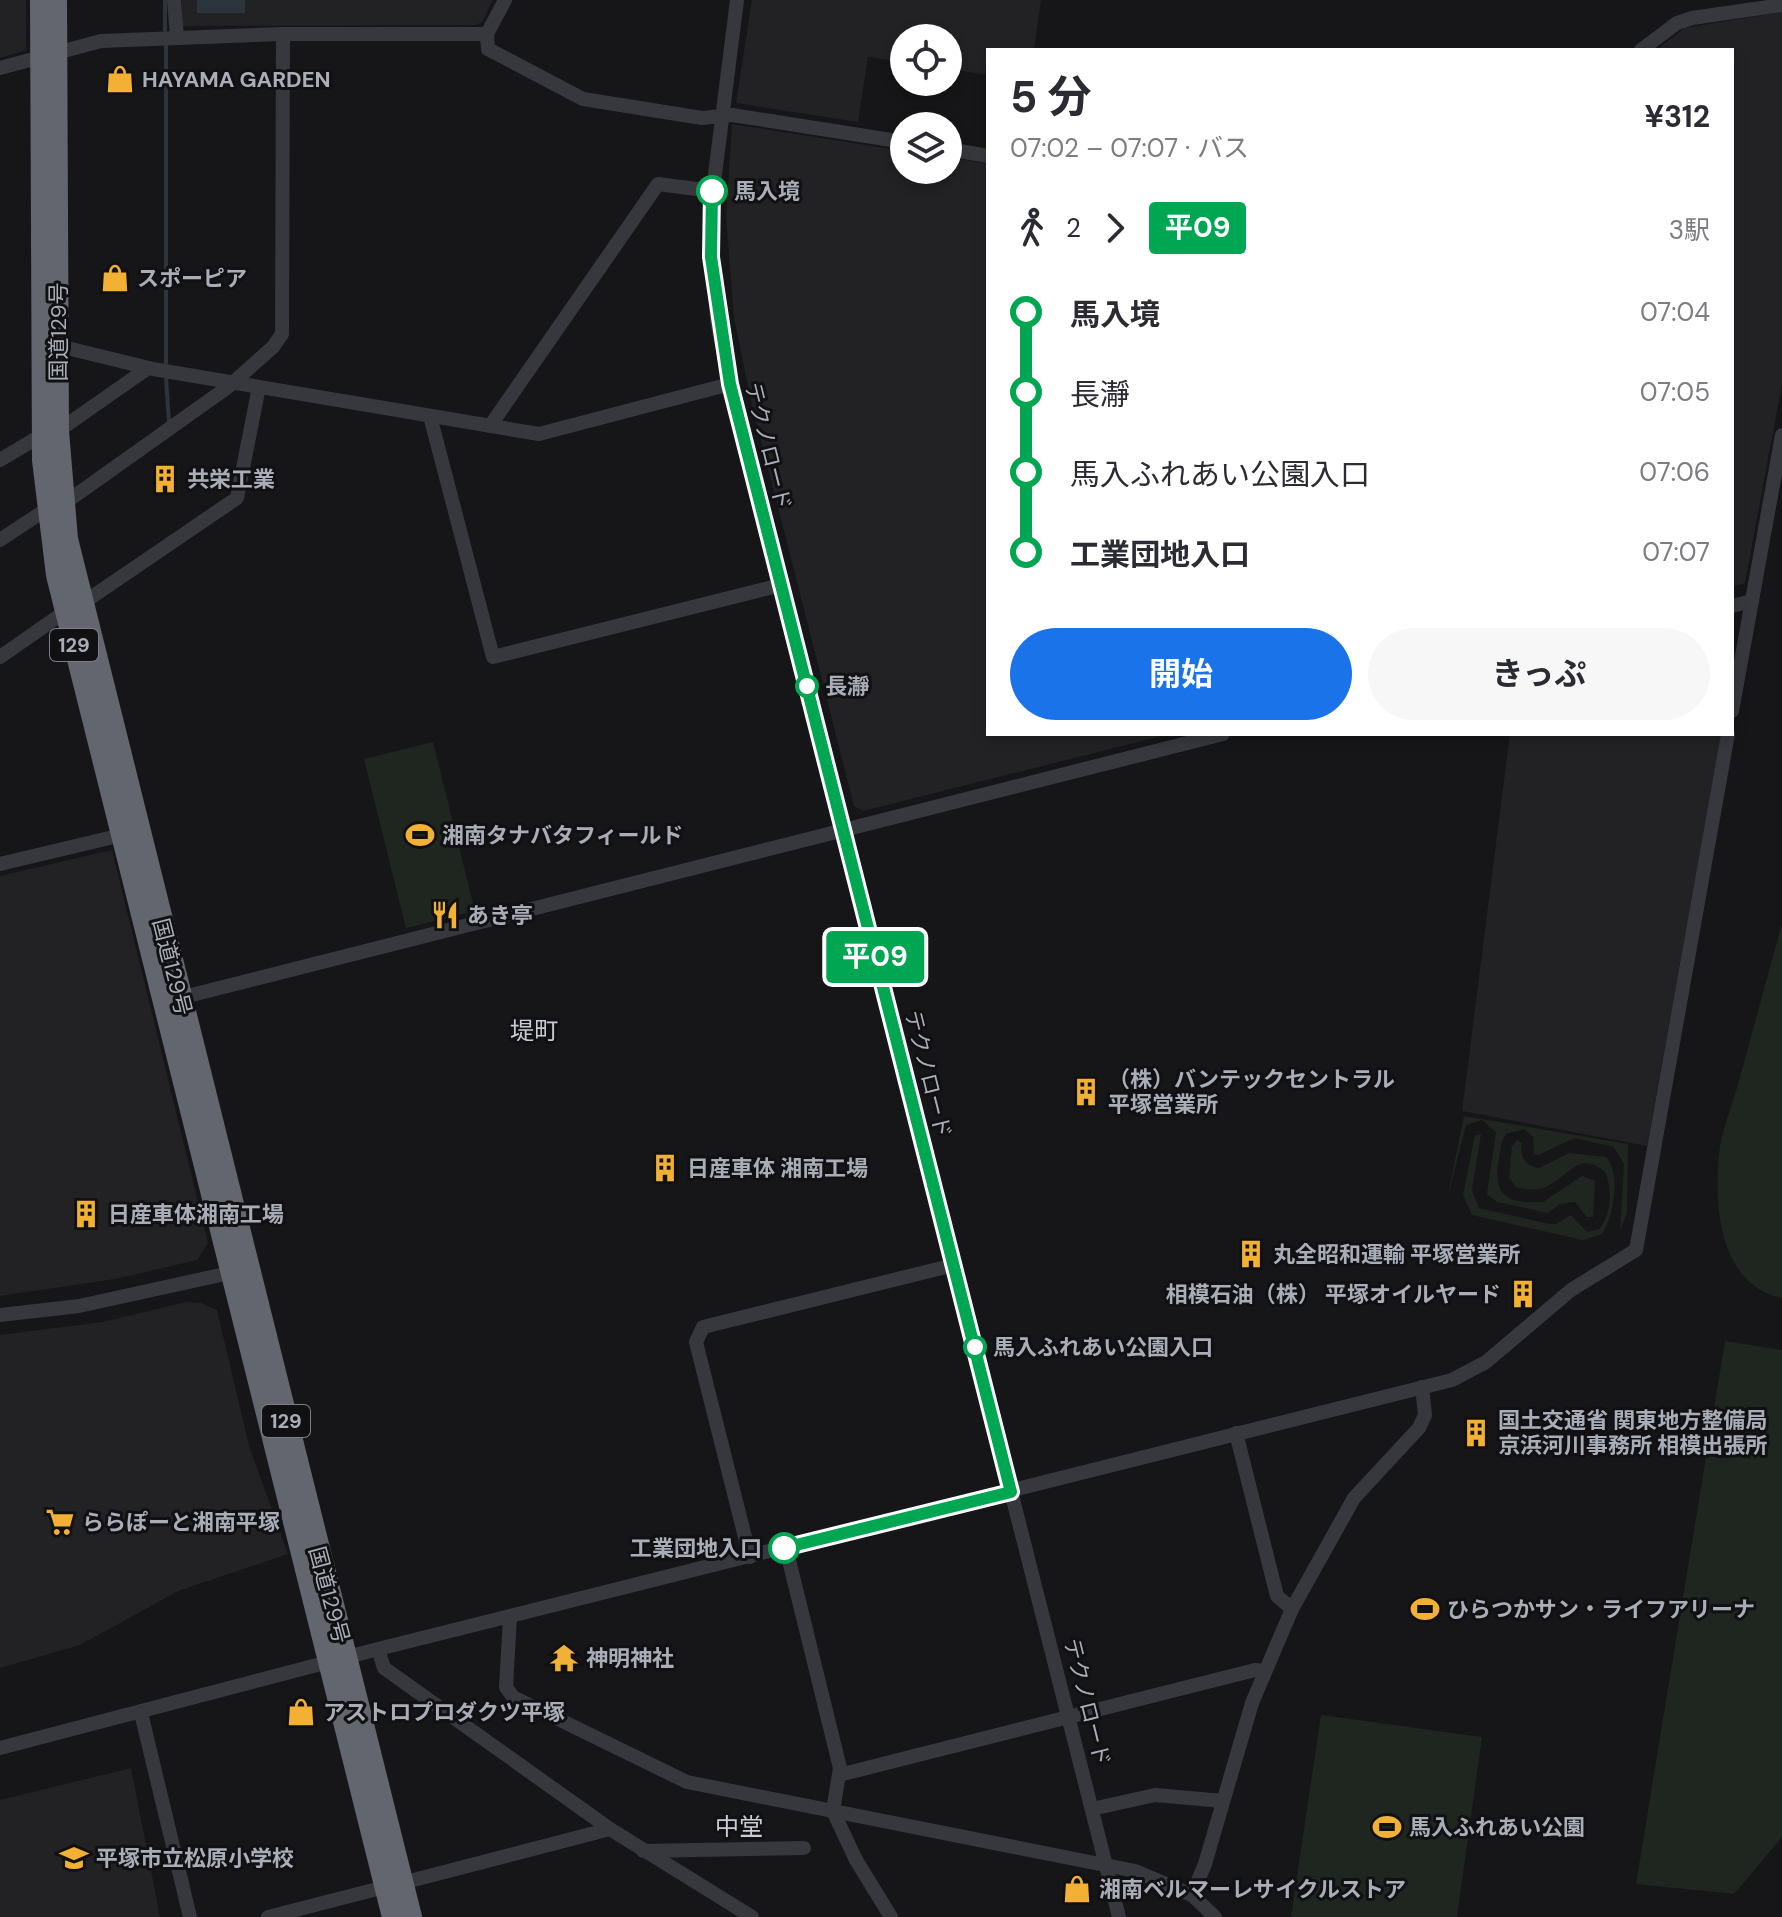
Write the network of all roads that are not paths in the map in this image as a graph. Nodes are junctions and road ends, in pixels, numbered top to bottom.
1 (41, 0) edge
2 (56, 0) edge
3 (174, 0) edge
4 (505, 0) edge
5 (737, 0) edge
6 (1782, 5) edge
7 (283, 34) junction
8 (487, 34) junction
9 (177, 37) junction
10 (1644, 48) edge
11 (49, 53) junction
12 (0, 68) edge
13 (720, 117) junction
14 (890, 140) edge
15 (962, 151) edge
16 (986, 156) edge
17 (712, 191) junction
18 (59, 346) junction
19 (148, 368) junction
20 (234, 382) junction
21 (730, 384) junction
22 (259, 387) junction
23 (430, 416) junction
24 (490, 426) junction
25 (50, 433) junction
26 (1782, 435) edge
27 (0, 460) edge
28 (54, 507) junction
29 (0, 540) edge
30 (781, 585) junction
31 (1752, 601) junction
32 (1734, 606) edge
33 (73, 608) junction
34 (0, 657) edge
35 (1734, 700) edge
36 (1215, 736) edge
37 (1728, 736) edge
38 (843, 829) junction
39 (122, 835) junction
40 (0, 864) edge
41 (172, 1000) junction
42 (954, 1265) junction
43 (240, 1271) junction
44 (0, 1315) edge
45 (1422, 1387) junction
46 (1236, 1433) junction
47 (1011, 1492) junction
48 (786, 1548) junction
49 (750, 1557) junction
50 (1292, 1609) junction
51 (510, 1617) junction
52 (378, 1649) junction
53 (338, 1660) junction
54 (1264, 1671) junction
55 (141, 1713) junction
56 (1068, 1717) junction
57 (0, 1748) edge
58 (839, 1775) junction
59 (1223, 1801) junction
60 (1092, 1809) junction
61 (833, 1811) junction
62 (610, 1829) junction
63 (804, 1848) dead end
64 (643, 1851) junction
65 (1106, 1864) junction
66 (394, 1885) junction
67 (1192, 1895) junction
68 (190, 1917) edge
69 (268, 1917) edge
70 (393, 1917) edge
71 (411, 1917) edge
72 (752, 1917) edge
73 (891, 1917) edge
74 (1119, 1917) edge
75 (1215, 1917) edge

1 - 11 highway, 国道129号 / 129
2 - 11 highway, 国道129号 / 129
3 - 9 street
4 - 8 street
5 - 13 street, テクノロード
6 - 10 street
7 - 8 street
7 - 9 street
7 - 20 street
8 - 13 street
9 - 11 street
11 - 12 street
11 - 18 highway, 国道129号 / 129
11 - 25 highway, 国道129号 / 129
13 - 14 street
13 - 17 street, テクノロード
15 - 16 street
17 - 21 street, テクノロード
17 - 24 street
18 - 19 street
18 - 25 highway, 国道129号 / 129
19 - 20 street
19 - 25 street
20 - 22 street
20 - 28 street
21 - 24 street
21 - 30 street, テクノロード
22 - 23 street
22 - 33 street
23 - 24 street
23 - 30 street
25 - 27 street
25 - 28 highway, 国道129号 / 129
26 - 31 street
28 - 29 street
28 - 33 highway, 国道129号 / 129
30 - 38 street, テクノロード
31 - 32 street
31 - 35 street
33 - 34 street
33 - 39 highway, 国道129号 / 129
33 - 41 highway, 国道129号 / 129
36 - 38 street
37 - 45 street
38 - 41 street
38 - 42 street, テクノロード
39 - 40 street
39 - 41 highway, 国道129号 / 129
41 - 43 highway, 国道129号 / 129
42 - 47 street, テクノロード
42 - 49 street
43 - 44 street
43 - 53 highway, 国道129号 / 129
45 - 46 street
45 - 50 street
46 - 47 street
46 - 50 street
47 - 48 street
47 - 56 street, テクノロード
48 - 49 street
48 - 58 street
49 - 51 street
50 - 54 street
51 - 52 street
51 - 61 street
52 - 53 street
52 - 62 street
53 - 55 street
53 - 66 highway, 国道129号 / 129
54 - 56 street
54 - 59 street
55 - 57 street
55 - 68 street
56 - 58 street
56 - 60 street, テクノロード
58 - 61 street
59 - 60 street
59 - 67 street
60 - 65 street, テクノロード
61 - 65 street
61 - 73 street
62 - 64 street
62 - 66 street
63 - 64 street
64 - 72 street
65 - 67 street
65 - 74 street, テクノロード
66 - 69 street
66 - 70 highway, 国道129号 / 129
66 - 71 highway, 国道129号 / 129
67 - 75 street

